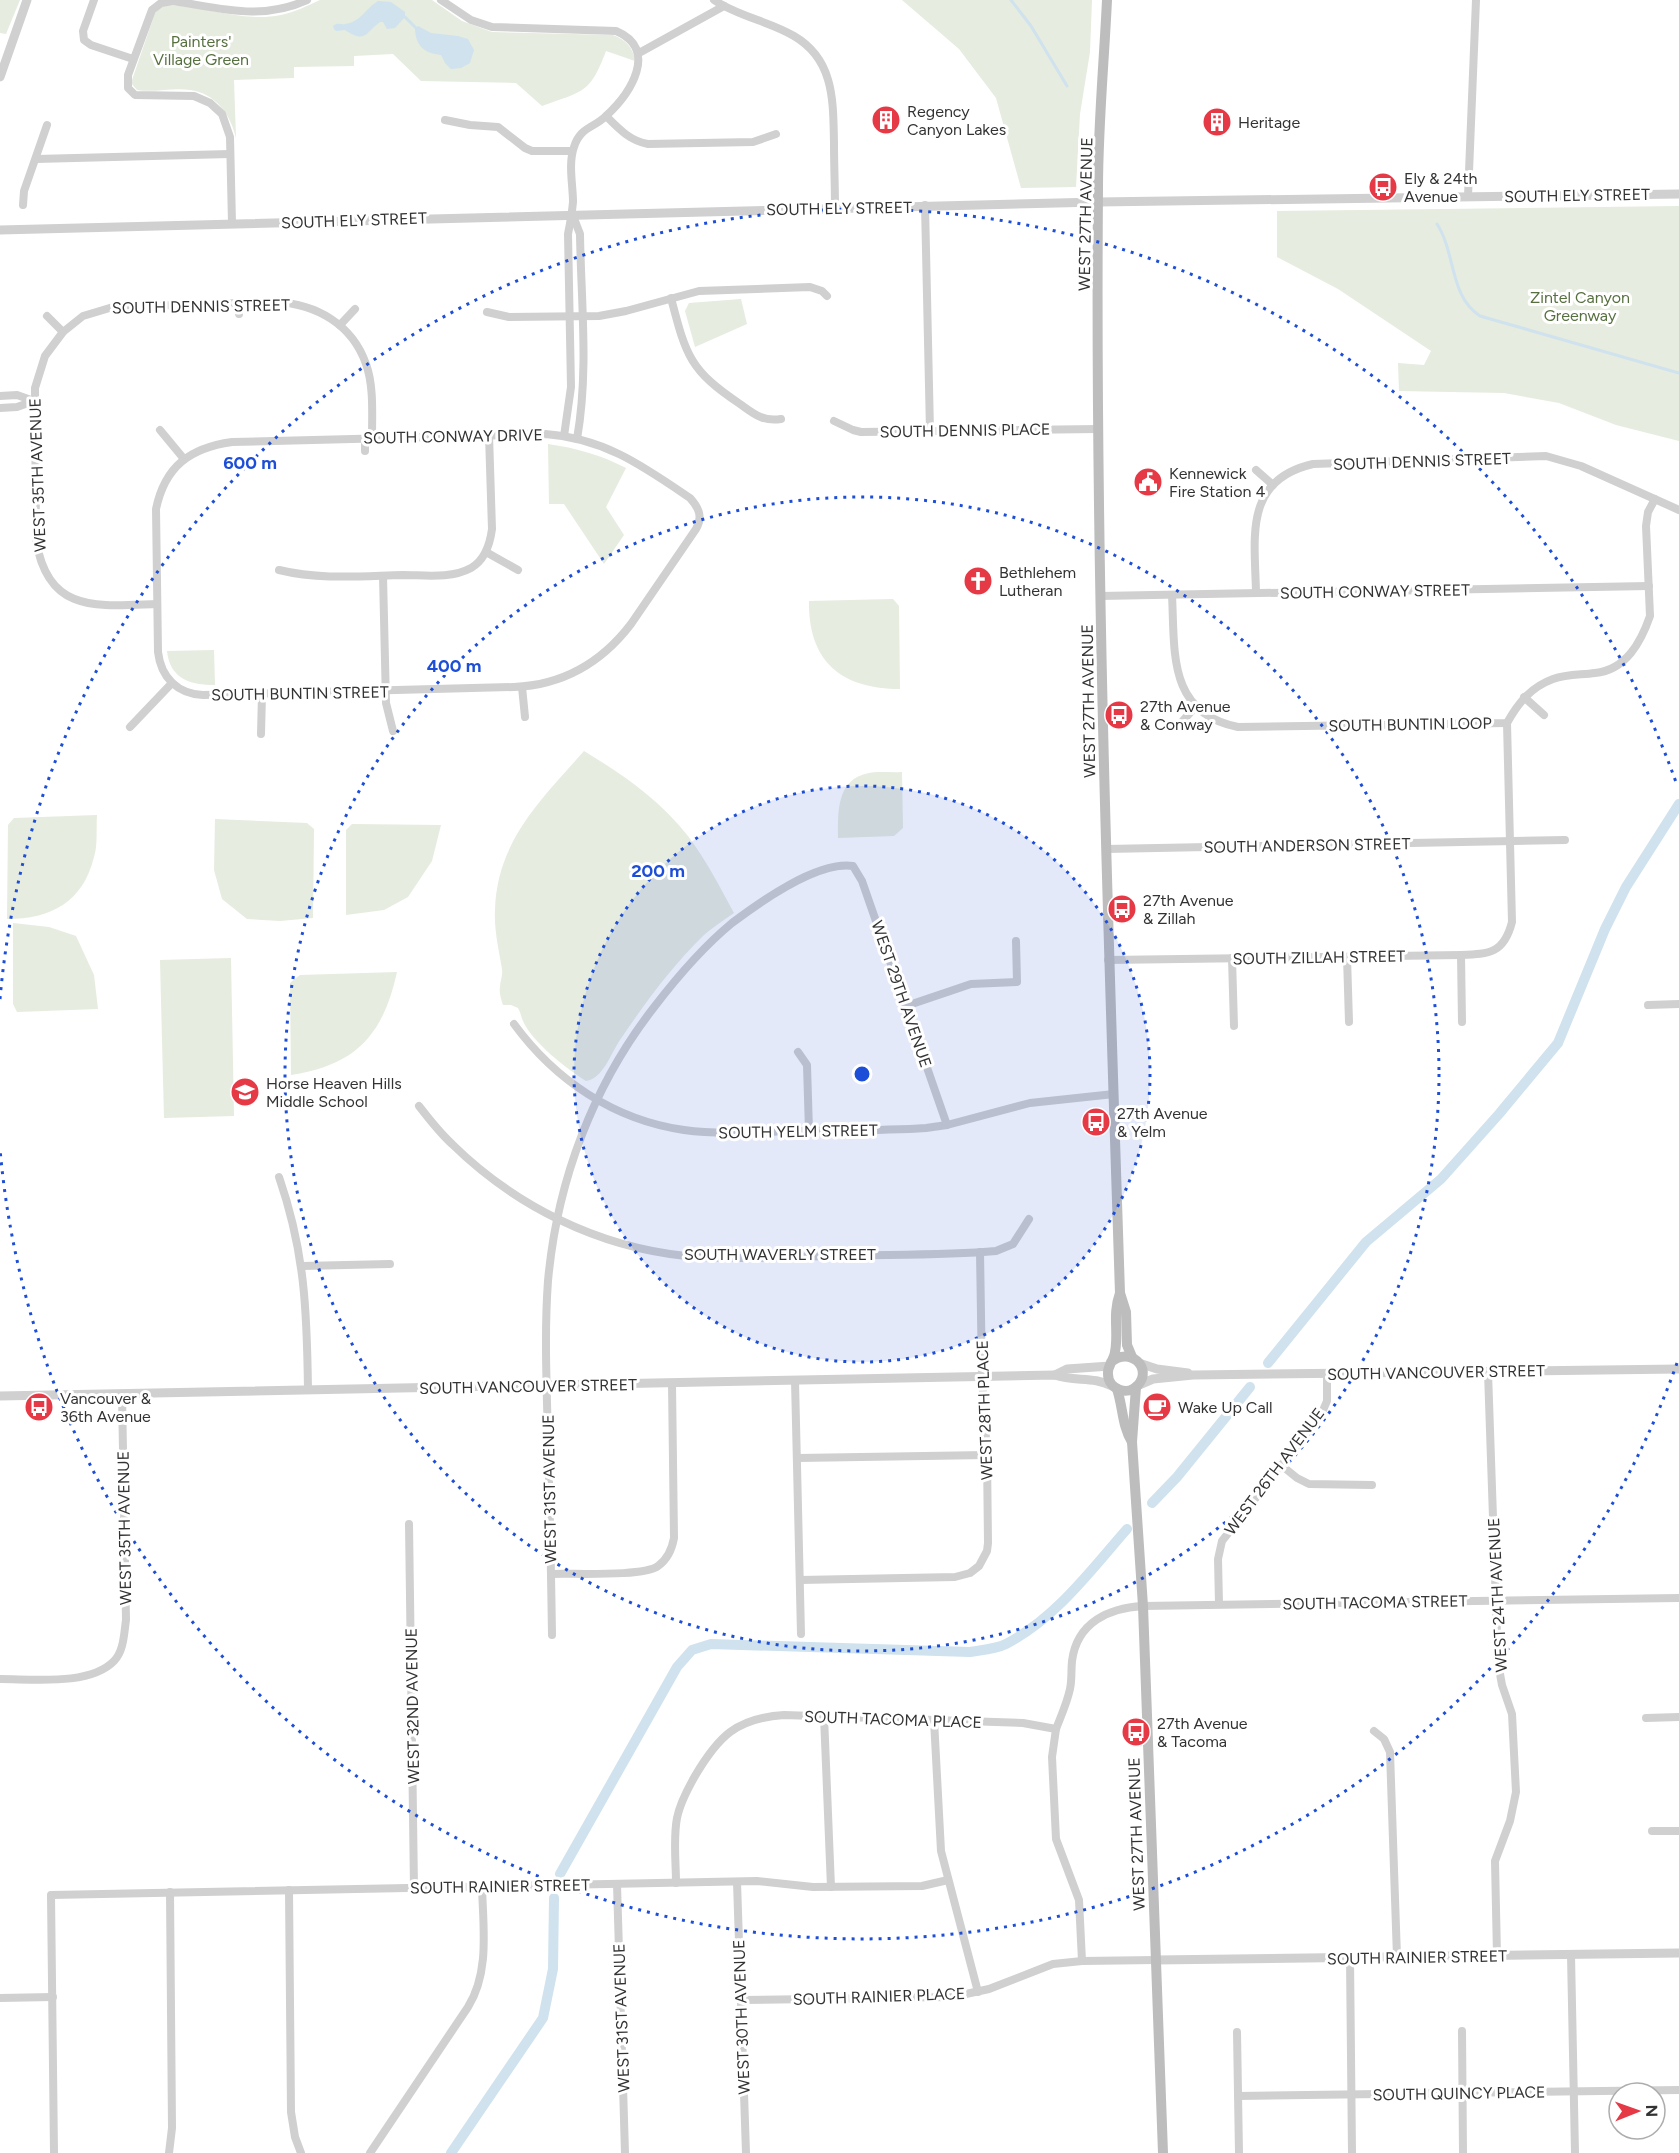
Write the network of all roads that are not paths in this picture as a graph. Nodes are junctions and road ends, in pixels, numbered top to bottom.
1 (27, 0) edge
2 (94, 0) edge
3 (307, 0) edge
4 (441, 0) edge
5 (714, 0) edge
6 (1107, 0) edge
7 (1476, 0) edge
8 (724, 6) junction
9 (639, 53) junction
10 (133, 59) junction
11 (0, 77) edge
12 (606, 116) junction
13 (445, 120) dead end
14 (47, 125) dead end
15 (776, 134) dead end
16 (572, 151) junction
17 (230, 154) junction
18 (36, 159) junction
19 (1679, 194) edge
20 (1468, 196) junction
21 (1098, 202) junction
22 (23, 204) dead end
23 (924, 206) junction
24 (835, 208) junction
25 (572, 214) junction
26 (232, 223) junction
27 (0, 230) edge
28 (826, 296) dead end
29 (671, 298) junction
30 (238, 303) junction
31 (355, 309) dead end
32 (487, 312) dead end
33 (239, 314) dead end
34 (47, 316) dead end
35 (569, 316) junction
36 (582, 316) junction
37 (340, 325) junction
38 (63, 332) junction
39 (0, 396) edge
40 (34, 401) junction
41 (0, 408) edge
42 (781, 419) dead end
43 (834, 421) dead end
44 (1099, 429) junction
45 (160, 430) dead end
46 (930, 431) junction
47 (489, 435) junction
48 (564, 436) junction
49 (369, 438) junction
50 (577, 438) junction
51 (365, 451) dead end
52 (184, 459) junction
53 (1257, 470) dead end
54 (1273, 485) junction
55 (1655, 499) junction
56 (1679, 510) edge
57 (486, 552) junction
58 (279, 570) dead end
59 (518, 570) dead end
60 (382, 576) junction
61 (1649, 586) junction
62 (1256, 593) junction
63 (1172, 595) junction
64 (1100, 596) junction
65 (157, 604) junction
66 (573, 673) joint
67 (172, 683) junction
68 (522, 687) junction
69 (385, 690) junction
70 (262, 694) junction
71 (1524, 697) junction
72 (1196, 706) junction
73 (1544, 715) dead end
74 (525, 717) dead end
75 (1181, 723) dead end
76 (1506, 723) junction
77 (130, 727) dead end
78 (393, 731) dead end
79 (261, 734) dead end
80 (1509, 840) junction
81 (1566, 840) dead end
82 (1106, 849) junction
83 (1016, 941) dead end
84 (1461, 955) junction
85 (1347, 957) junction
86 (1232, 958) junction
87 (1108, 960) junction
88 (1679, 1004) edge
89 (1648, 1005) dead end
90 (906, 1006) junction
91 (1348, 1022) dead end
92 (1462, 1022) dead end
93 (514, 1024) dead end
94 (1234, 1026) dead end
95 (798, 1052) dead end
96 (1114, 1094) junction
97 (597, 1099) junction
98 (419, 1106) dead end
99 (947, 1125) junction
100 (808, 1131) junction
101 (279, 1177) dead end
102 (1029, 1219) dead end
103 (557, 1220) junction
104 (980, 1252) junction
105 (390, 1264) dead end
106 (302, 1266) junction
107 (1120, 1293) junction
108 (1136, 1360) junction
109 (1110, 1364) junction
110 (1679, 1369) edge
111 (1488, 1372) junction
112 (1327, 1373) junction
113 (1055, 1375) junction
114 (1193, 1375) junction
115 (982, 1377) junction
116 (795, 1381) junction
117 (672, 1384) junction
118 (547, 1386) junction
119 (1137, 1386) junction
120 (1115, 1387) junction
121 (308, 1390) junction
122 (122, 1394) junction
123 (0, 1396) edge
124 (1132, 1442) junction
125 (987, 1455) junction
126 (798, 1458) junction
127 (1281, 1465) junction
128 (1372, 1485) dead end
129 (409, 1524) dead end
130 (551, 1574) junction
131 (800, 1580) junction
132 (1679, 1598) edge
133 (1496, 1601) junction
134 (1219, 1604) junction
135 (1143, 1606) junction
136 (801, 1634) dead end
137 (552, 1635) dead end
138 (0, 1679) edge
139 (824, 1716) junction
140 (1679, 1717) edge
141 (1646, 1719) dead end
142 (934, 1720) junction
143 (1056, 1730) junction
144 (1374, 1731) dead end
145 (1652, 1831) dead end
146 (1679, 1831) edge
147 (948, 1880) junction
148 (737, 1882) junction
149 (676, 1883) junction
150 (617, 1884) junction
151 (482, 1886) junction
152 (831, 1887) junction
153 (414, 1888) junction
154 (289, 1890) junction
155 (170, 1892) junction
156 (1679, 1953) edge
157 (1571, 1954) junction
158 (1497, 1956) junction
159 (1397, 1957) junction
160 (1350, 1958) junction
161 (1156, 1960) junction
162 (1082, 1961) junction
163 (978, 1992) junction
164 (52, 1997) junction
165 (0, 1998) edge
166 (741, 2000) junction
167 (1462, 2031) dead end
168 (1237, 2032) dead end
169 (1679, 2090) edge
170 (1574, 2091) junction
171 (1462, 2092) junction
172 (1352, 2094) junction
173 (1238, 2096) junction
174 (54, 2153) edge
175 (169, 2153) edge
176 (301, 2153) edge
177 (370, 2153) edge
178 (625, 2153) edge
179 (746, 2153) edge
180 (1162, 2153) edge
181 (1239, 2153) edge
182 (1352, 2153) edge
183 (1463, 2153) edge
184 (1575, 2153) edge

1 - 11 street
2 - 10 street
3 - 10 street
4 - 9 street
5 - 8 street
6 - 21 main road, WEST 27TH AVENUE
7 - 20 street
8 - 9 street
8 - 24 street
9 - 12 street
10 - 17 street
12 - 15 street
12 - 16 street
13 - 16 street
14 - 18 street
16 - 25 street
17 - 18 street
17 - 26 street
18 - 22 street
19 - 20 street, SOUTH ELY STREET
20 - 21 street, SOUTH ELY STREET
21 - 23 street, SOUTH ELY STREET
21 - 44 main road, WEST 27TH AVENUE
23 - 24 street, SOUTH ELY STREET
23 - 46 street
24 - 25 street, SOUTH ELY STREET
25 - 26 street, SOUTH ELY STREET
25 - 35 street
25 - 36 street
26 - 27 street, SOUTH ELY STREET
28 - 29 street
29 - 36 street
29 - 42 street
30 - 33 street
30 - 37 street, SOUTH DENNIS STREET
30 - 38 street, SOUTH DENNIS STREET
31 - 37 street
32 - 35 street
34 - 38 street
35 - 36 street
35 - 48 street
36 - 50 street
37 - 49 street
38 - 40 street, WEST 35TH AVENUE
39 - 40 street
40 - 41 street
40 - 65 street, WEST 35TH AVENUE
43 - 46 street, SOUTH DENNIS PLACE
44 - 46 street, SOUTH DENNIS PLACE
44 - 64 main road, WEST 27TH AVENUE
45 - 52 street
47 - 48 street, SOUTH CONWAY DRIVE
47 - 49 street, SOUTH CONWAY DRIVE
47 - 57 street
48 - 50 street, SOUTH CONWAY DRIVE
49 - 51 street
49 - 52 street, SOUTH CONWAY DRIVE
50 - 66 street, SOUTH CONWAY DRIVE
52 - 65 street
53 - 54 street
54 - 55 street, SOUTH DENNIS STREET
54 - 62 street, SOUTH DENNIS STREET
55 - 56 street, SOUTH DENNIS STREET
55 - 61 street, SOUTH BUNTIN LOOP
57 - 59 street
57 - 60 street
58 - 60 street
60 - 69 street
61 - 62 street, SOUTH CONWAY STREET
61 - 71 street, SOUTH BUNTIN LOOP
62 - 63 street, SOUTH CONWAY STREET
63 - 64 street, SOUTH CONWAY STREET
63 - 72 street, SOUTH BUNTIN LOOP
64 - 82 main road, WEST 27TH AVENUE
65 - 67 street
66 - 68 street, SOUTH BUNTIN STREET
67 - 70 street, SOUTH BUNTIN STREET
67 - 77 street
68 - 69 street, SOUTH BUNTIN STREET
68 - 74 street
69 - 70 street, SOUTH BUNTIN STREET
69 - 78 street
70 - 79 street
71 - 73 street
71 - 76 street, SOUTH BUNTIN LOOP
72 - 75 street
72 - 76 street, SOUTH BUNTIN LOOP
76 - 80 street
80 - 81 street, SOUTH ANDERSON STREET
80 - 82 street, SOUTH ANDERSON STREET
80 - 84 street, SOUTH ZILLAH STREET
82 - 87 main road, WEST 27TH AVENUE
83 - 90 street
84 - 85 street, SOUTH ZILLAH STREET
84 - 92 street
85 - 86 street, SOUTH ZILLAH STREET
85 - 91 street
86 - 87 street, SOUTH ZILLAH STREET
86 - 94 street
87 - 96 main road, WEST 27TH AVENUE
88 - 89 street
90 - 97 street, WEST 29TH AVENUE
90 - 99 street, WEST 29TH AVENUE
93 - 97 street, SOUTH YELM STREET
95 - 100 street
96 - 99 street, SOUTH YELM STREET
96 - 107 main road, WEST 27TH AVENUE
97 - 100 street, SOUTH YELM STREET
97 - 103 street, WEST 31ST AVENUE
98 - 103 street, SOUTH WAVERLY STREET
99 - 100 street, SOUTH YELM STREET
101 - 106 street
102 - 104 street, SOUTH WAVERLY STREET
103 - 104 street, SOUTH WAVERLY STREET
103 - 118 street, WEST 31ST AVENUE
104 - 115 street, WEST 28TH PLACE
105 - 106 street
106 - 121 street
107 - 108 main road, WEST 27TH AVENUE
107 - 109 main road, WEST 27TH AVENUE
108 - 109 main road
108 - 114 street, SOUTH VANCOUVER STREET
108 - 119 main road, WEST 27TH AVENUE
109 - 113 street, SOUTH VANCOUVER STREET
109 - 120 main road, WEST 27TH AVENUE
110 - 111 street, SOUTH VANCOUVER STREET
111 - 112 street, SOUTH VANCOUVER STREET
111 - 133 street, WEST 24TH AVENUE
112 - 114 street, SOUTH VANCOUVER STREET
112 - 127 street, WEST 26TH AVENUE
113 - 115 street, SOUTH VANCOUVER STREET
113 - 120 street, SOUTH VANCOUVER STREET
114 - 119 street, SOUTH VANCOUVER STREET
115 - 116 street, SOUTH VANCOUVER STREET
115 - 125 street, WEST 28TH PLACE
116 - 117 street, SOUTH VANCOUVER STREET
116 - 126 street
117 - 118 street, SOUTH VANCOUVER STREET
117 - 130 street
118 - 121 street, SOUTH VANCOUVER STREET
118 - 130 street, WEST 31ST AVENUE
119 - 120 main road
119 - 124 main road, WEST 27TH AVENUE
120 - 124 main road, WEST 27TH AVENUE
121 - 122 street, SOUTH VANCOUVER STREET
122 - 123 street, SOUTH VANCOUVER STREET
122 - 138 street, WEST 35TH AVENUE
124 - 135 main road, WEST 27TH AVENUE
125 - 126 street
125 - 131 street, WEST 28TH PLACE
126 - 131 street
127 - 128 street
127 - 134 street, WEST 26TH AVENUE
129 - 153 street, WEST 32ND AVENUE
130 - 137 street, WEST 31ST AVENUE
131 - 136 street
132 - 133 street, SOUTH TACOMA STREET
133 - 134 street, SOUTH TACOMA STREET
133 - 158 street, WEST 24TH AVENUE
134 - 135 street, SOUTH TACOMA STREET
135 - 143 street
135 - 161 main road, WEST 27TH AVENUE
139 - 142 street, SOUTH TACOMA PLACE
139 - 149 street, SOUTH TACOMA PLACE
139 - 152 street
140 - 141 street
142 - 143 street, SOUTH TACOMA PLACE
142 - 147 street
143 - 162 street
144 - 159 street
145 - 146 street
147 - 152 street, SOUTH RAINIER STREET
147 - 163 street
148 - 149 street, SOUTH RAINIER STREET
148 - 152 street, SOUTH RAINIER STREET
148 - 166 street, WEST 30TH AVENUE
149 - 150 street, SOUTH RAINIER STREET
150 - 151 street, SOUTH RAINIER STREET
150 - 178 street, WEST 31ST AVENUE
151 - 153 street, SOUTH RAINIER STREET
151 - 177 street
153 - 154 street, SOUTH RAINIER STREET
154 - 155 street, SOUTH RAINIER STREET
154 - 176 street
155 - 164 street, SOUTH RAINIER STREET
155 - 175 street
156 - 157 street, SOUTH RAINIER STREET
157 - 158 street, SOUTH RAINIER STREET
157 - 170 street
158 - 159 street, SOUTH RAINIER STREET
159 - 160 street, SOUTH RAINIER STREET
160 - 161 street, SOUTH RAINIER STREET
160 - 172 street
161 - 162 street, SOUTH RAINIER PLACE
161 - 180 main road, WEST 27TH AVENUE
162 - 163 street, SOUTH RAINIER PLACE
163 - 166 street, SOUTH RAINIER PLACE
164 - 165 street
164 - 174 street
166 - 179 street, WEST 30TH AVENUE
167 - 171 street
168 - 173 street
169 - 170 street, SOUTH QUINCY PLACE
170 - 171 street, SOUTH QUINCY PLACE
170 - 184 street
171 - 172 street, SOUTH QUINCY PLACE
171 - 183 street
172 - 173 street, SOUTH QUINCY PLACE
172 - 182 street
173 - 181 street

